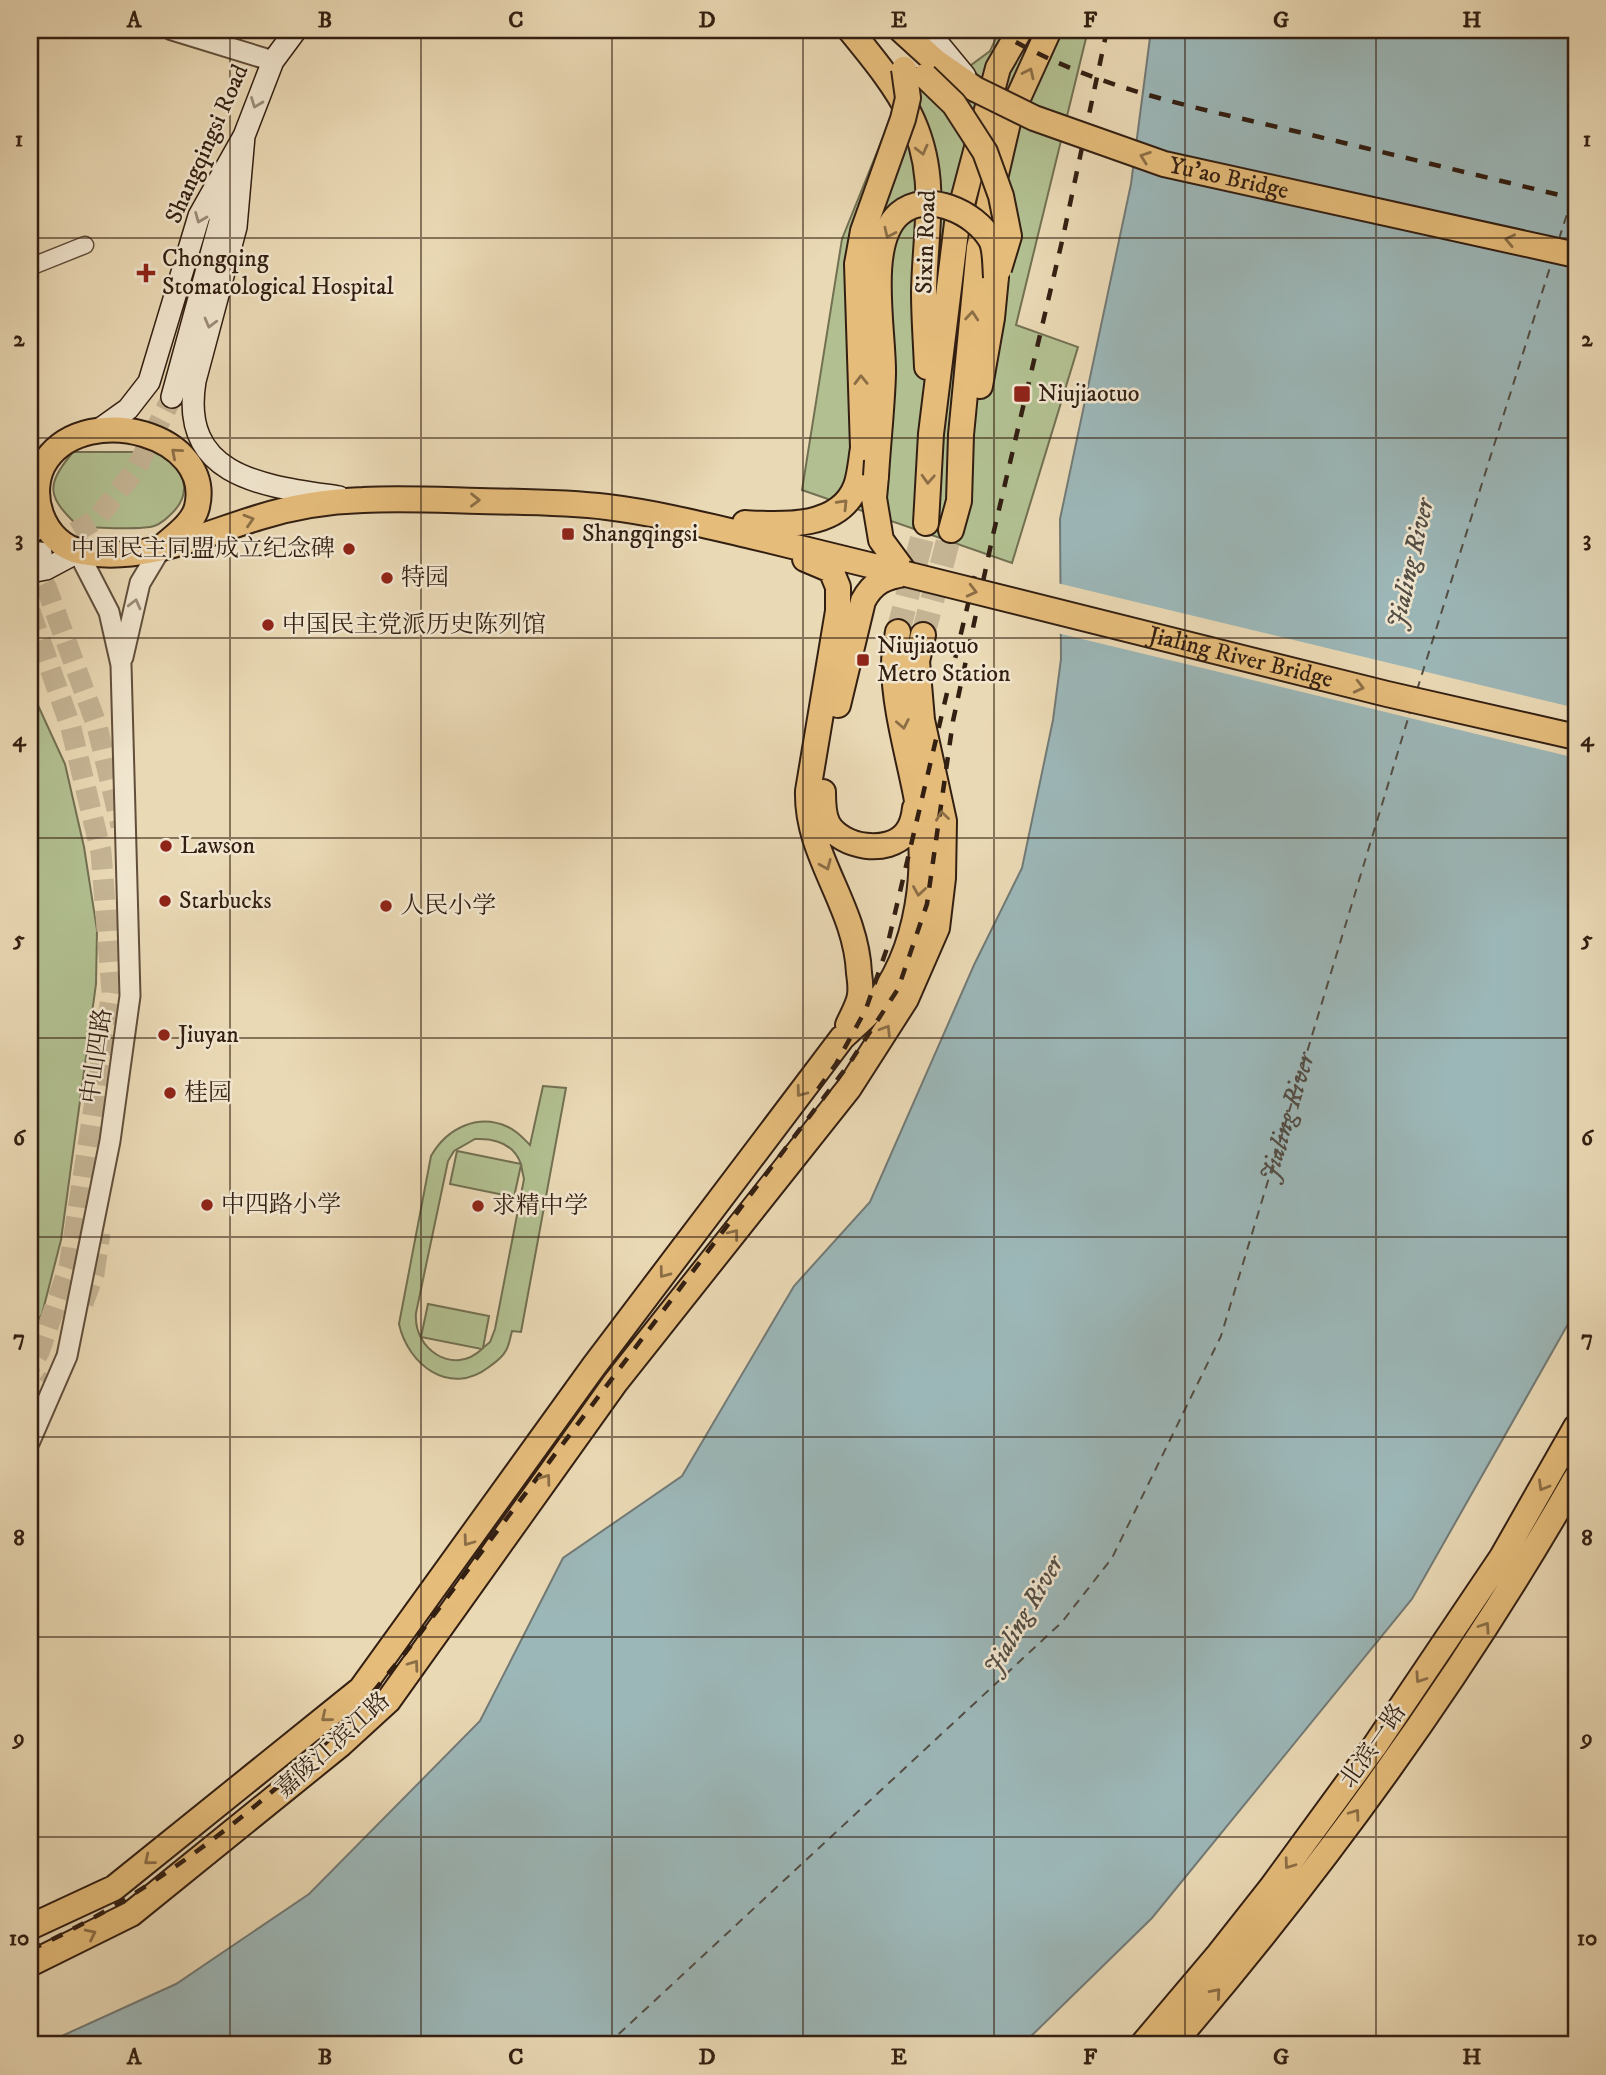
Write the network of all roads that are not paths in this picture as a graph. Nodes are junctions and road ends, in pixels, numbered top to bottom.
1 (172, 30) edge
2 (296, 30) edge
3 (850, 30) edge
4 (1020, 30) edge
5 (1049, 30) edge
6 (904, 34) edge
7 (273, 61) junction
8 (915, 72) junction
9 (244, 136) junction
10 (85, 245) dead end
11 (1576, 255) edge
12 (30, 267) edge
13 (996, 277) junction
14 (172, 397) tunnel mouth
15 (100, 429) junction
16 (931, 434) junction
17 (30, 445) edge
18 (57, 447) junction
19 (33, 497) edge
20 (361, 500) junction
21 (959, 500) junction
22 (682, 519) junction
23 (926, 523) tunnel mouth
24 (37, 528) edge
25 (951, 530) tunnel mouth
26 (161, 548) junction
27 (78, 552) junction
28 (895, 571) junction
29 (30, 572) edge
30 (898, 632) tunnel mouth
31 (923, 635) tunnel mouth
32 (121, 665) junction
33 (1576, 737) edge
34 (917, 799) junction
35 (842, 1038) junction
36 (1576, 1427) edge
37 (30, 1441) edge
38 (1576, 1478) edge
39 (30, 1927) edge
40 (30, 1964) edge
41 (1142, 2045) edge
42 (1172, 2045) edge

1 - 7 street
2 - 7 main road, Shangqingsi Road
3 -> 16 main road, Sixin Road
4 - 16 main road
21 -> 5 main road
6 - 8 main road
11 -> 6 main road, Yu'ao Bridge, bridge
7 -> 9 main road, Shangqingsi Road
8 - 13 main road, bridge
22 -> 8 main road, bridge
9 - 14 main road
9 -> 15 main road, Shangqingsi Road
9 -> 20 main road
10 - 12 street
13 - 21 main road
13 -> 28 main road, bridge
15 - 18 main road
26 -> 15 main road
16 -> 23 main road
17 - 18 main road
18 - 19 main road
19 - 24 main road
20 -> 22 main road
26 -> 20 main road
21 - 25 main road
22 - 28 main road, Jialing River Bridge
22 -> 35 main road
24 - 27 main road
26 - 27 main road
32 -> 26 street
27 - 29 main road
27 - 32 street
28 -> 33 main road, Jialing River Bridge, bridge
28 - 34 main road
30 -> 34 main road
40 -> 31 main road, 嘉陵江滨江路
32 - 37 street, 中山四路
34 -> 35 main road
35 -> 39 main road, 嘉陵江滨江路
36 -> 41 main road, 北滨一路
42 -> 38 main road, 北滨一路

